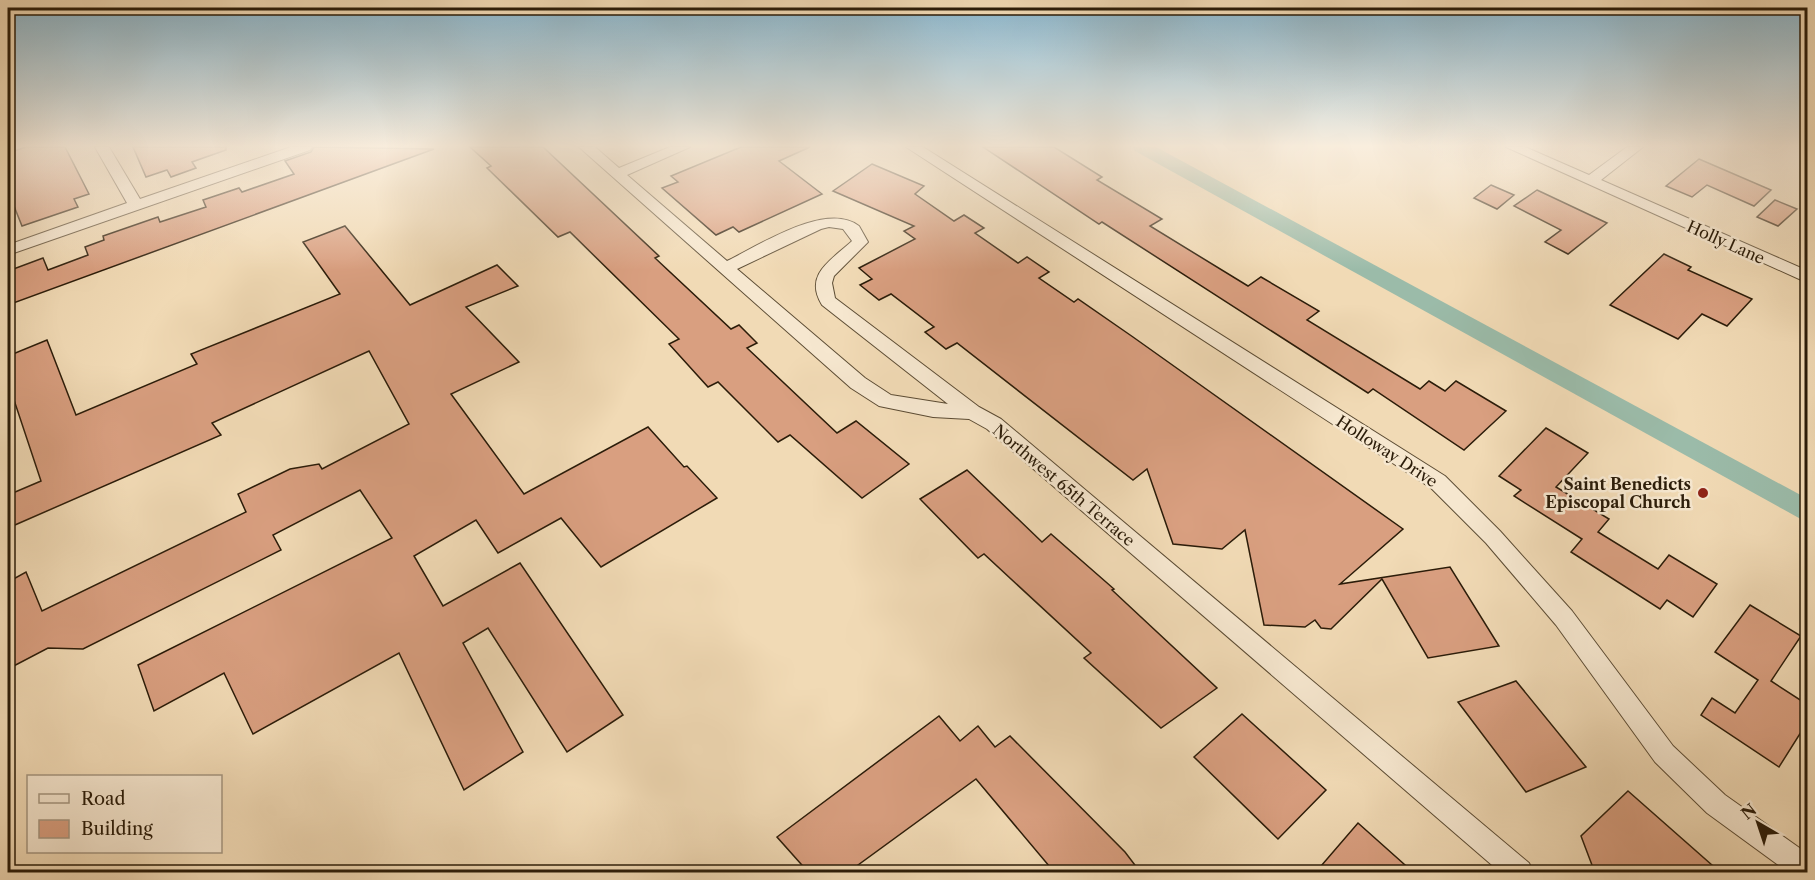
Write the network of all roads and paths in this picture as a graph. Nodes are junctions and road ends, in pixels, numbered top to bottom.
1 (126, 188) edge
2 (187, 188) edge
3 (636, 188) edge
4 (977, 188) edge
5 (1606, 188) edge
6 (136, 206) junction
7 (8, 250) edge
8 (726, 268) junction
9 (1808, 278) edge
10 (972, 412) junction
11 (1808, 871) edge
12 (1520, 873) edge

1 - 6 street
2 - 6 street
3 - 8 street, Northwest 65th Terrace
4 - 11 street, Holloway Drive
5 - 9 street, Holly Lane
6 - 7 street
8 - 10 street, Northwest 65th Terrace
8 - 10 street
10 - 12 street, Northwest 65th Terrace

